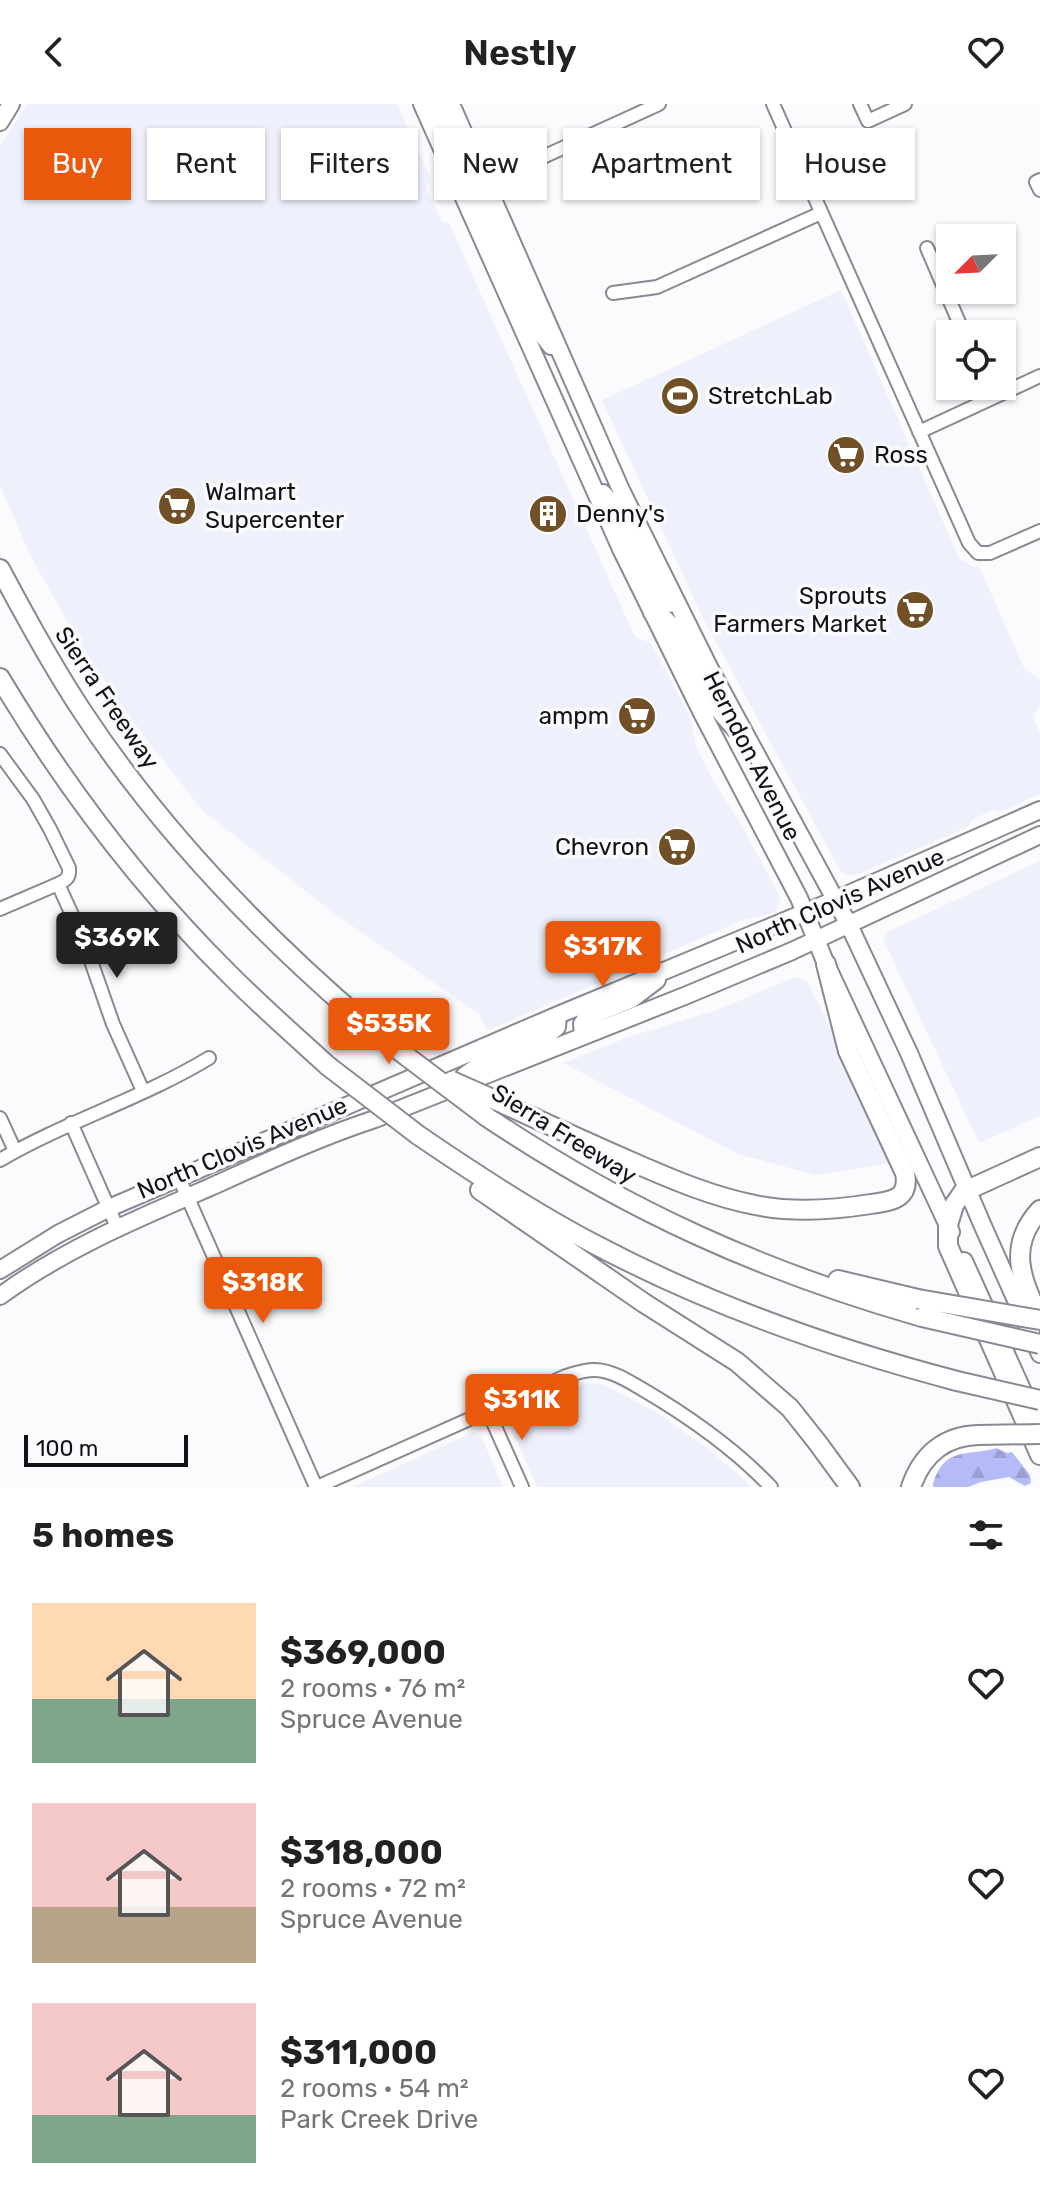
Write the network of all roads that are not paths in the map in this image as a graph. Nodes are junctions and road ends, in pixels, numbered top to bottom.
1 (3, 104) edge
2 (11, 104) edge
3 (422, 104) edge
4 (437, 104) edge
5 (451, 104) edge
6 (659, 104) edge
7 (773, 104) edge
8 (860, 104) edge
9 (905, 104) edge
10 (0, 111) edge
11 (0, 122) edge
12 (448, 128) edge
13 (462, 128) edge
14 (434, 131) edge
15 (547, 155) edge
16 (465, 200) edge
17 (480, 200) edge
18 (494, 200) edge
19 (821, 213) junction
20 (927, 248) dead end
21 (613, 293) dead end
22 (958, 320) edge
23 (569, 370) junction
24 (1040, 376) edge
25 (1016, 384) edge
26 (976, 400) edge
27 (919, 432) junction
28 (586, 473) junction
29 (1040, 531) edge
30 (0, 569) edge
31 (676, 604) junction
32 (652, 613) junction
33 (0, 678) edge
34 (0, 754) edge
35 (758, 756) junction
36 (1040, 810) edge
37 (1040, 824) edge
38 (1040, 835) edge
39 (974, 867) junction
40 (58, 884) junction
41 (835, 900) junction
42 (0, 909) edge
43 (805, 912) junction
44 (849, 925) junction
45 (816, 940) junction
46 (826, 964) junction
47 (677, 965) junction
48 (558, 1015) junction
49 (583, 1036) junction
50 (209, 1058) dead end
51 (419, 1066) junction
52 (143, 1091) junction
53 (443, 1091) junction
54 (0, 1118) edge
55 (71, 1123) junction
56 (418, 1135) junction
57 (15, 1151) junction
58 (1040, 1157) edge
59 (0, 1160) edge
60 (179, 1178) junction
61 (967, 1188) junction
62 (188, 1196) junction
63 (109, 1208) junction
64 (1040, 1210) edge
65 (948, 1225) junction
66 (117, 1227) junction
67 (0, 1270) edge
68 (0, 1296) edge
69 (920, 1308) junction
70 (1040, 1320) edge
71 (1040, 1344) edge
72 (1040, 1354) edge
73 (1040, 1400) edge
74 (488, 1411) junction
75 (1040, 1432) edge
76 (1040, 1455) edge
77 (316, 1487) edge
78 (522, 1487) edge
79 (771, 1487) edge
80 (850, 1487) edge
81 (911, 1487) edge

1 - 10 main road
2 - 11 main road
3 - 14 main road, Herndon Avenue
4 - 12 main road
5 - 13 main road, Herndon Avenue
6 - 15 street
7 - 19 street
8 - 9 street
16 - 28 main road, Herndon Avenue
17 - 23 main road
18 - 23 main road, Herndon Avenue
19 - 21 street
19 - 27 street
20 - 22 street
23 - 31 main road, Herndon Avenue
24 - 25 street
26 - 27 street
27 - 29 street
28 - 31 main road
28 - 32 main road, Herndon Avenue
30 - 51 highway, Sierra Freeway, bridge
31 - 35 main road, Herndon Avenue
32 - 35 main road
32 - 43 main road, Herndon Avenue
33 - 56 highway, bridge
34 - 40 street
35 - 41 main road, Herndon Avenue
36 - 41 main road, North Clovis Avenue
37 - 39 main road
38 - 39 main road, North Clovis Avenue
39 - 44 main road, North Clovis Avenue
40 - 42 street
40 - 52 street
41 - 43 main road, North Clovis Avenue
41 - 44 main road, Herndon Avenue
43 - 45 main road, Herndon Avenue
43 - 47 main road, North Clovis Avenue
44 - 45 main road, North Clovis Avenue
44 - 61 main road, Herndon Avenue
45 - 46 main road, Herndon Avenue
45 - 49 main road, North Clovis Avenue
46 - 51 highway, bridge
46 - 65 main road, Herndon Avenue
47 - 48 main road, North Clovis Avenue
47 - 49 main road
48 - 53 main road
48 - 60 main road, North Clovis Avenue
49 - 53 main road, North Clovis Avenue
50 - 52 street
51 - 69 highway, Sierra Freeway, bridge
52 - 55 street
53 - 62 main road, North Clovis Avenue
54 - 57 street
55 - 57 street
55 - 63 street
56 - 73 highway, bridge
56 - 80 highway
57 - 59 street
58 - 61 highway
60 - 62 street
60 - 63 main road, North Clovis Avenue
61 - 65 highway
61 - 72 main road, Herndon Avenue
62 - 66 main road, North Clovis Avenue
62 - 77 street
63 - 66 street
63 - 67 main road, North Clovis Avenue
64 - 70 highway
65 - 75 main road, Herndon Avenue
65 - 76 highway
66 - 68 main road, North Clovis Avenue
69 - 70 highway, bridge
69 - 71 highway, Sierra Freeway, bridge
74 - 77 street
74 - 78 street
74 - 79 street
75 - 81 highway, bridge

